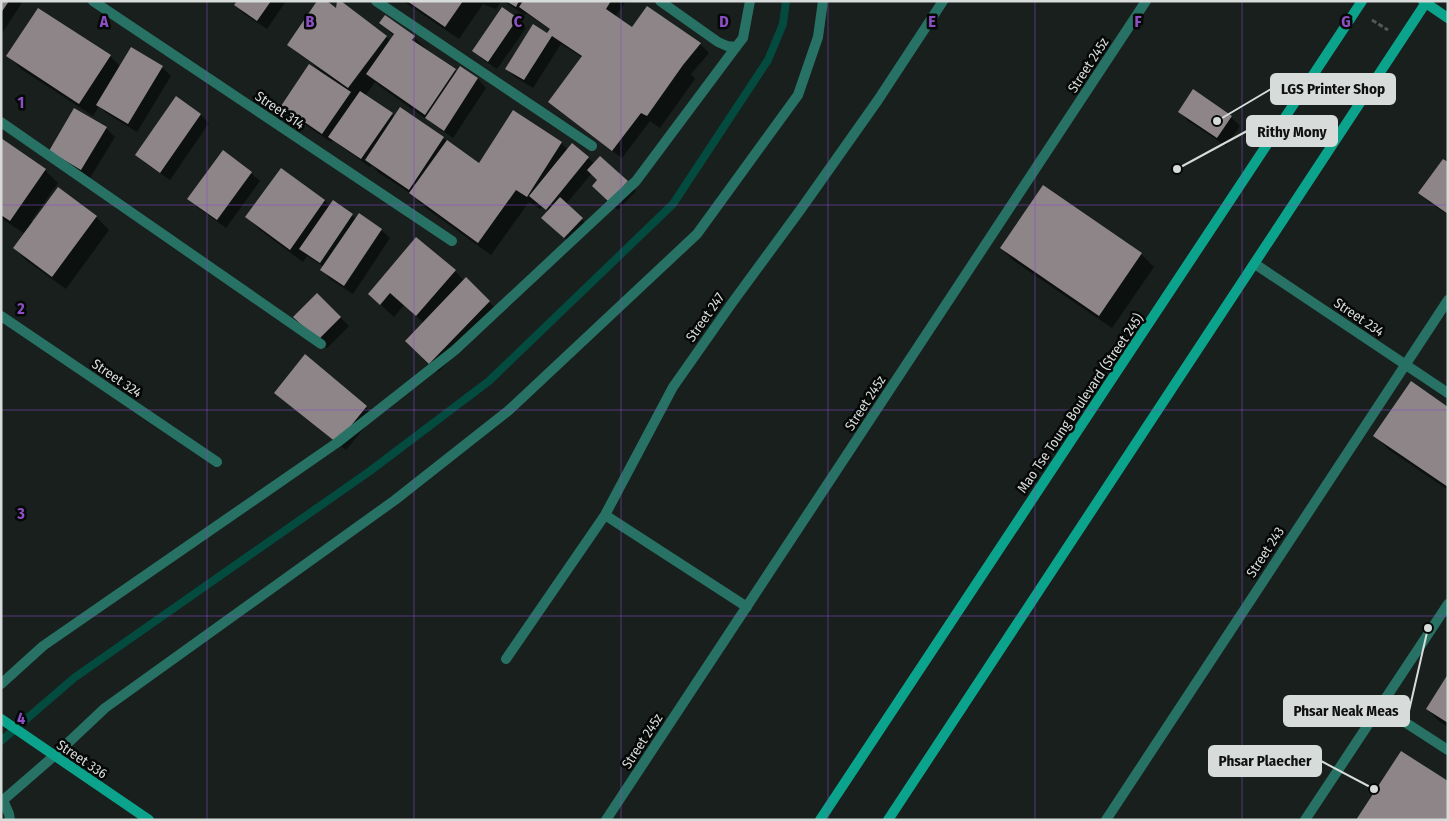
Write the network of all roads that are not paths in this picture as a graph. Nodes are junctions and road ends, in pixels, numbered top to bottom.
1 (93, 1) edge
2 (376, 1) edge
3 (660, 1) edge
4 (750, 1) edge
5 (823, 1) edge
6 (943, 1) edge
7 (1146, 1) edge
8 (1425, 2) edge
9 (1359, 6) edge
10 (1448, 18) edge
11 (736, 47) junction
12 (1, 122) edge
13 (592, 146) dead end
14 (452, 241) dead end
15 (1255, 264) junction
16 (1448, 300) edge
17 (1, 316) edge
18 (321, 344) dead end
19 (1405, 364) junction
20 (1448, 393) edge
21 (217, 462) dead end
22 (605, 516) junction
23 (1448, 604) edge
24 (747, 607) junction
25 (506, 659) dead end
26 (1, 684) edge
27 (1380, 706) junction
28 (1, 719) edge
29 (1448, 750) edge
30 (49, 753) junction
31 (2, 801) edge
32 (10, 820) edge
33 (148, 820) edge
34 (606, 820) edge
35 (820, 820) edge
36 (888, 820) edge
37 (1106, 820) edge
38 (1305, 820) edge

1 - 14 street, Street 314
2 - 13 street
3 - 11 street
4 - 11 street
5 - 30 street
6 - 22 street, Street 247
7 - 24 street, Street 245z
8 - 10 main road
8 - 15 main road
9 - 35 main road, Mao Tse Toung Boulevard (Street 245)
11 - 26 street
12 - 18 street
15 - 19 street, Street 234
15 - 36 main road
16 - 19 street, Street 243
17 - 21 street, Street 324
19 - 20 street, Street 234
19 - 37 street, Street 243
22 - 24 street
22 - 25 street, Street 247
23 - 27 street
24 - 34 street, Street 245z
27 - 29 street
27 - 38 street
28 - 30 main road, Street 336
30 - 31 street
30 - 33 main road, Street 336
31 - 32 street

